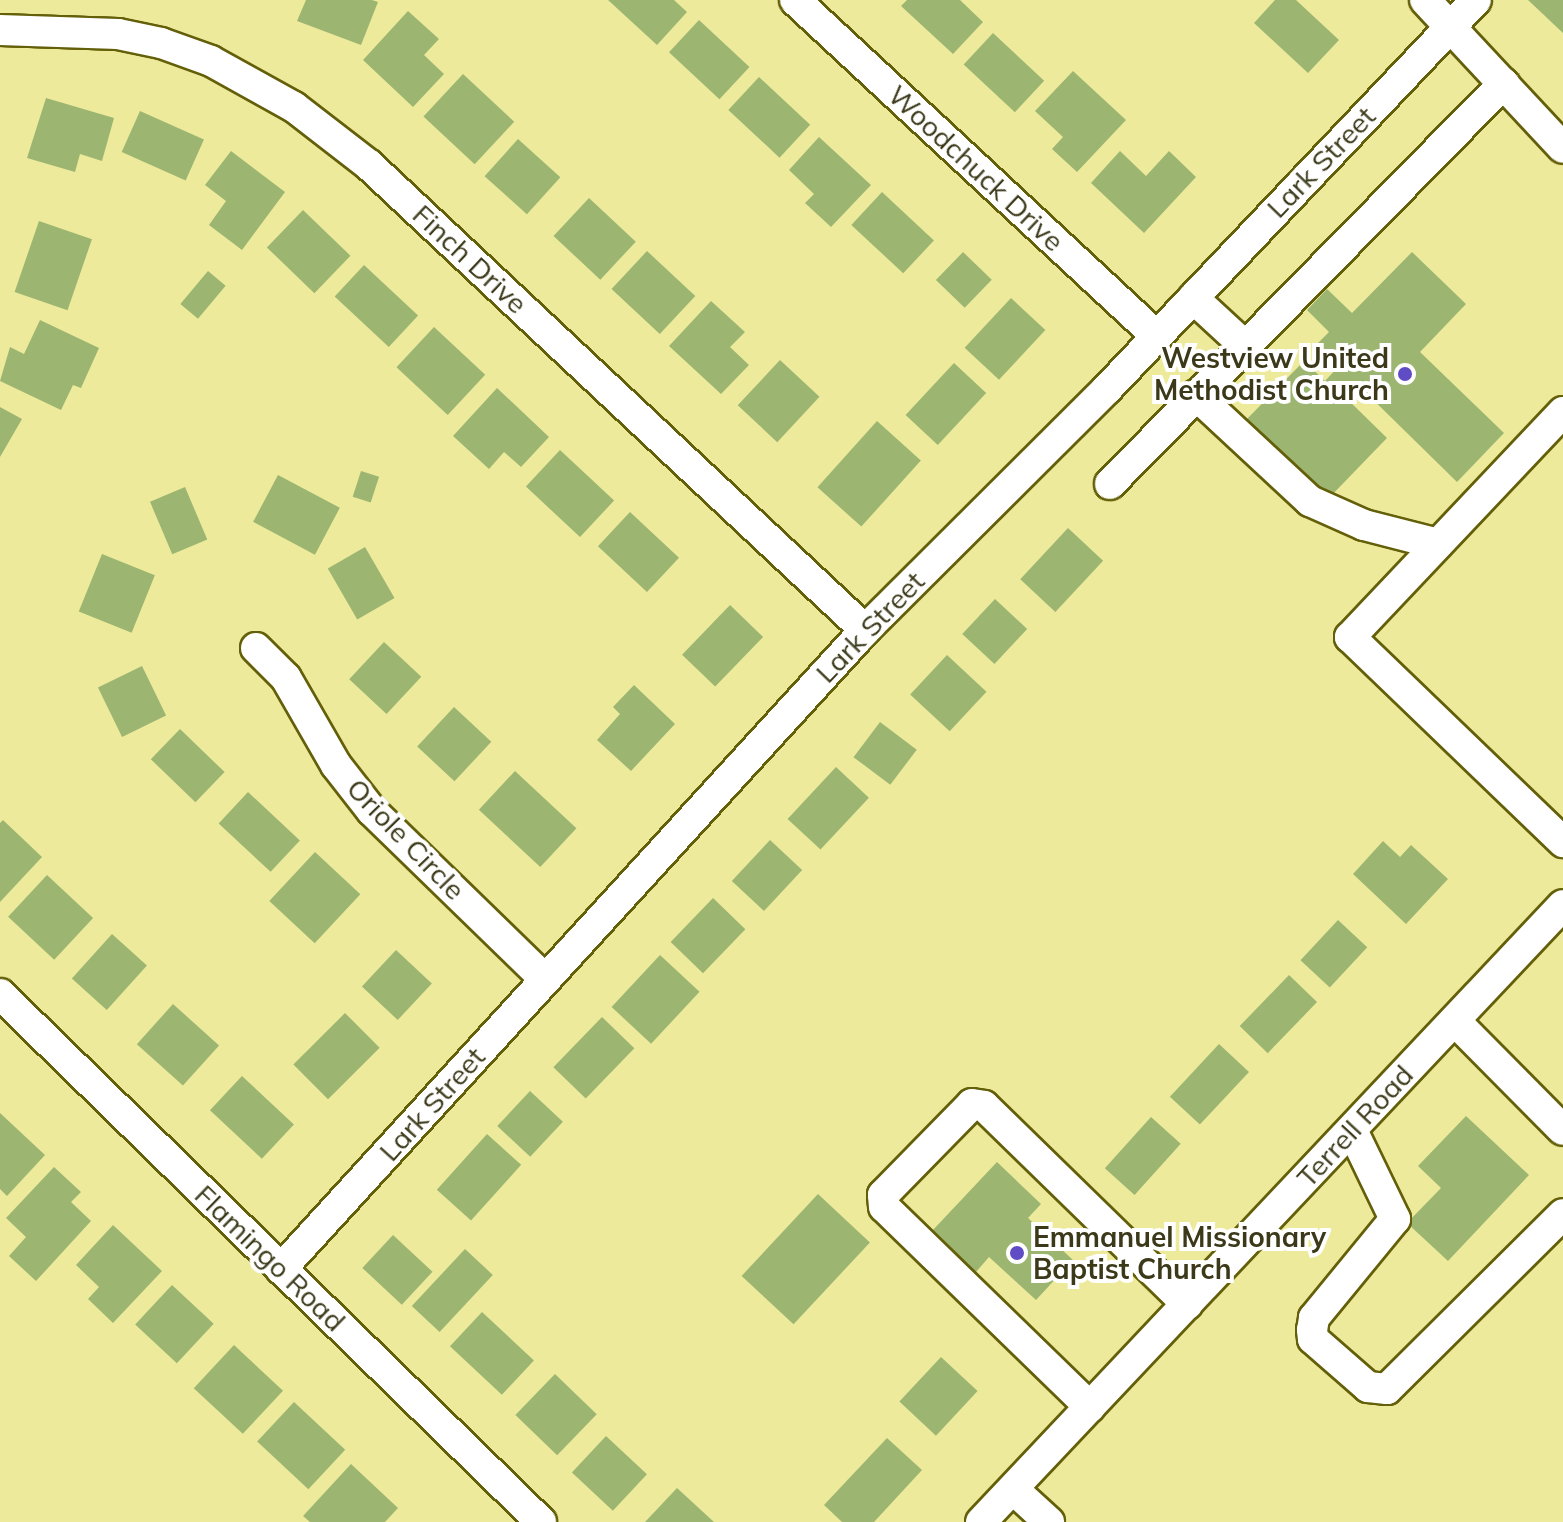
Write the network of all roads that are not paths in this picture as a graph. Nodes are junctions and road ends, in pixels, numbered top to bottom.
1 (795, 0) edge
2 (1425, 0) edge
3 (1476, 0) edge
4 (1450, 27) junction
5 (0, 30) edge
6 (1504, 83) junction
7 (1563, 148) edge
8 (1193, 298) junction
9 (1156, 336) junction
10 (1244, 345) junction
11 (1196, 395) junction
12 (1563, 412) edge
13 (1110, 484) dead end
14 (1438, 544) junction
15 (865, 630) junction
16 (256, 648) dead end
17 (1563, 842) edge
18 (1563, 905) edge
19 (545, 979) junction
20 (0, 994) edge
21 (1455, 1021) junction
22 (1352, 1130) junction
23 (1563, 1130) edge
24 (1563, 1214) edge
25 (281, 1269) junction
26 (1187, 1304) junction
27 (1090, 1407) junction
28 (1013, 1489) junction
29 (541, 1522) edge
30 (981, 1522) edge
31 (1049, 1522) edge

1 - 9 street, Woodchuck Drive
2 - 4 street
3 - 4 street, Lark Street
4 - 6 street
4 - 8 street, Lark Street
5 - 15 street, Finch Drive
6 - 7 street
6 - 10 street
8 - 9 street, Lark Street
8 - 10 street
9 - 15 street, Lark Street
10 - 11 street
11 - 13 street
11 - 14 street
12 - 14 street
14 - 17 street
15 - 19 street, Lark Street
16 - 19 street, Oriole Circle
18 - 21 street, Terrell Road
19 - 25 street, Lark Street
20 - 25 street, Flamingo Road
21 - 22 street, Terrell Road
21 - 23 street
22 - 24 street
22 - 26 street, Terrell Road
25 - 29 street, Flamingo Road
26 - 27 street, Terrell Road
26 - 27 street
27 - 28 street, Terrell Road
28 - 30 street, Terrell Road
28 - 31 street

